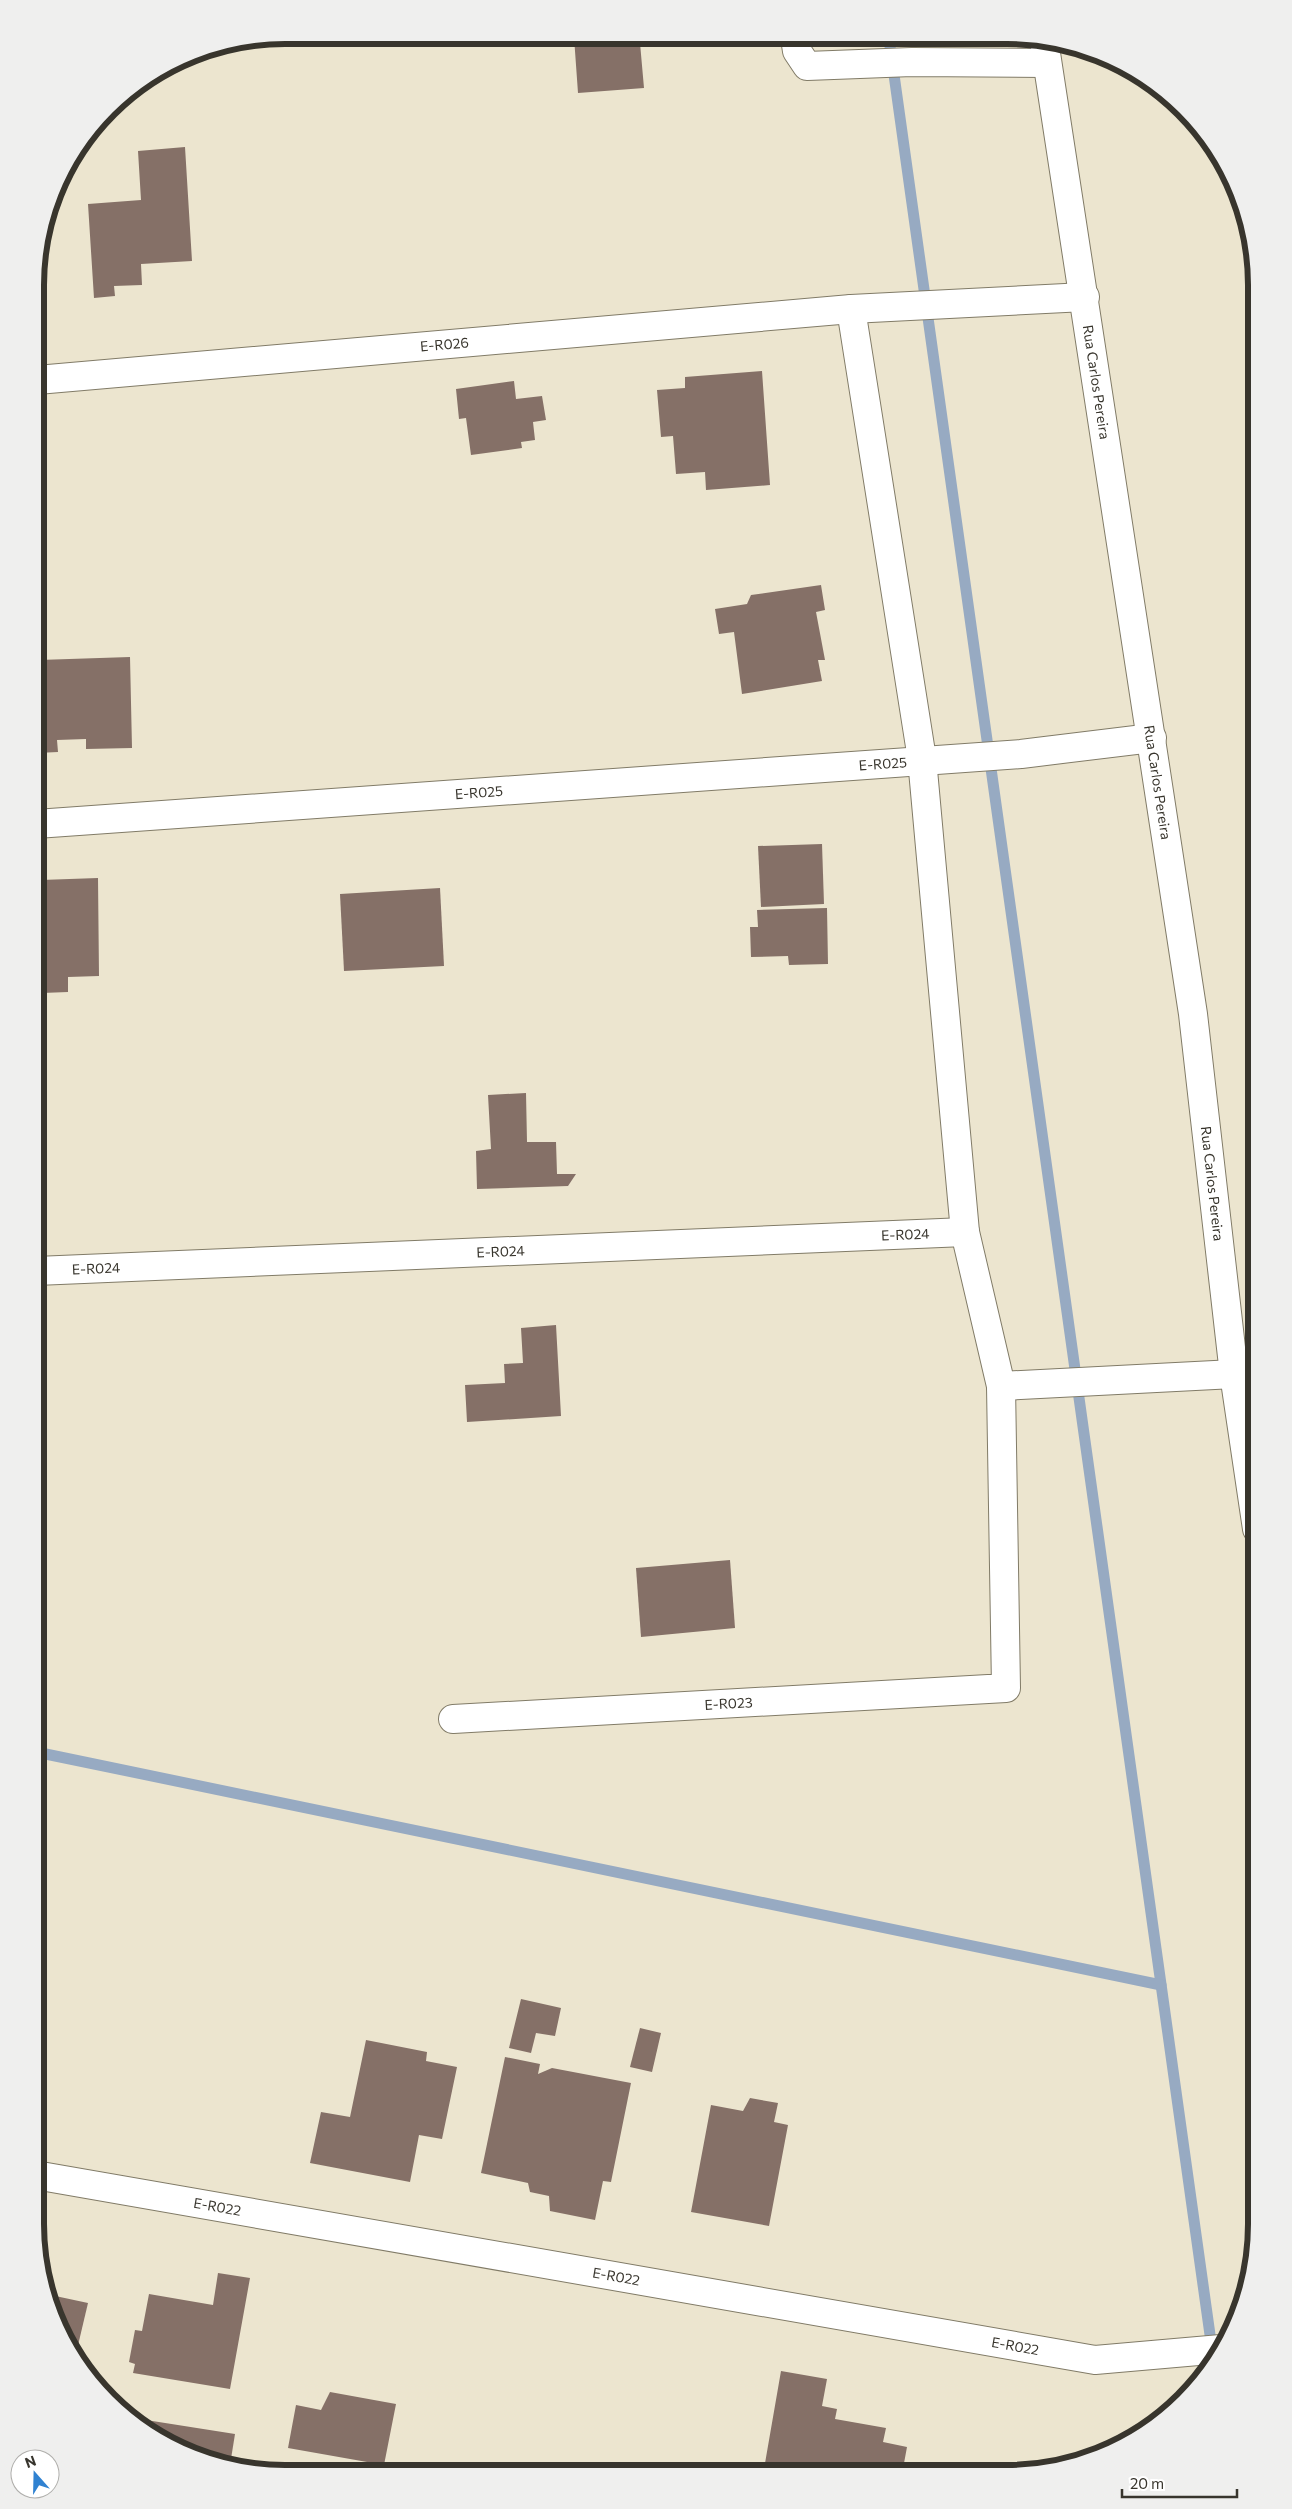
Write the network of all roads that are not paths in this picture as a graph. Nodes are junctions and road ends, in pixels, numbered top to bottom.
1 (796, 44) edge
2 (1046, 51) edge
3 (1085, 297) junction
4 (851, 308) junction
5 (44, 379) edge
6 (1152, 738) junction
7 (922, 759) junction
8 (44, 823) edge
9 (965, 1232) junction
10 (44, 1271) edge
11 (1234, 1374) junction
12 (1001, 1386) junction
13 (1248, 1468) edge
14 (452, 1719) dead end
15 (44, 2177) edge
16 (1210, 2350) edge

1 - 2 street
2 - 3 street, Rua Carlos Pereira
3 - 4 street, E-R026
3 - 6 street, Rua Carlos Pereira
4 - 5 street, E-R026
4 - 7 street
6 - 7 street, E-R025
6 - 11 street, Rua Carlos Pereira
7 - 8 street, E-R025
7 - 9 street
9 - 10 street, E-R024
9 - 12 street
11 - 12 street
11 - 13 street, Rua Carlos Pereira
12 - 14 street, E-R023
15 - 16 street, E-R022

